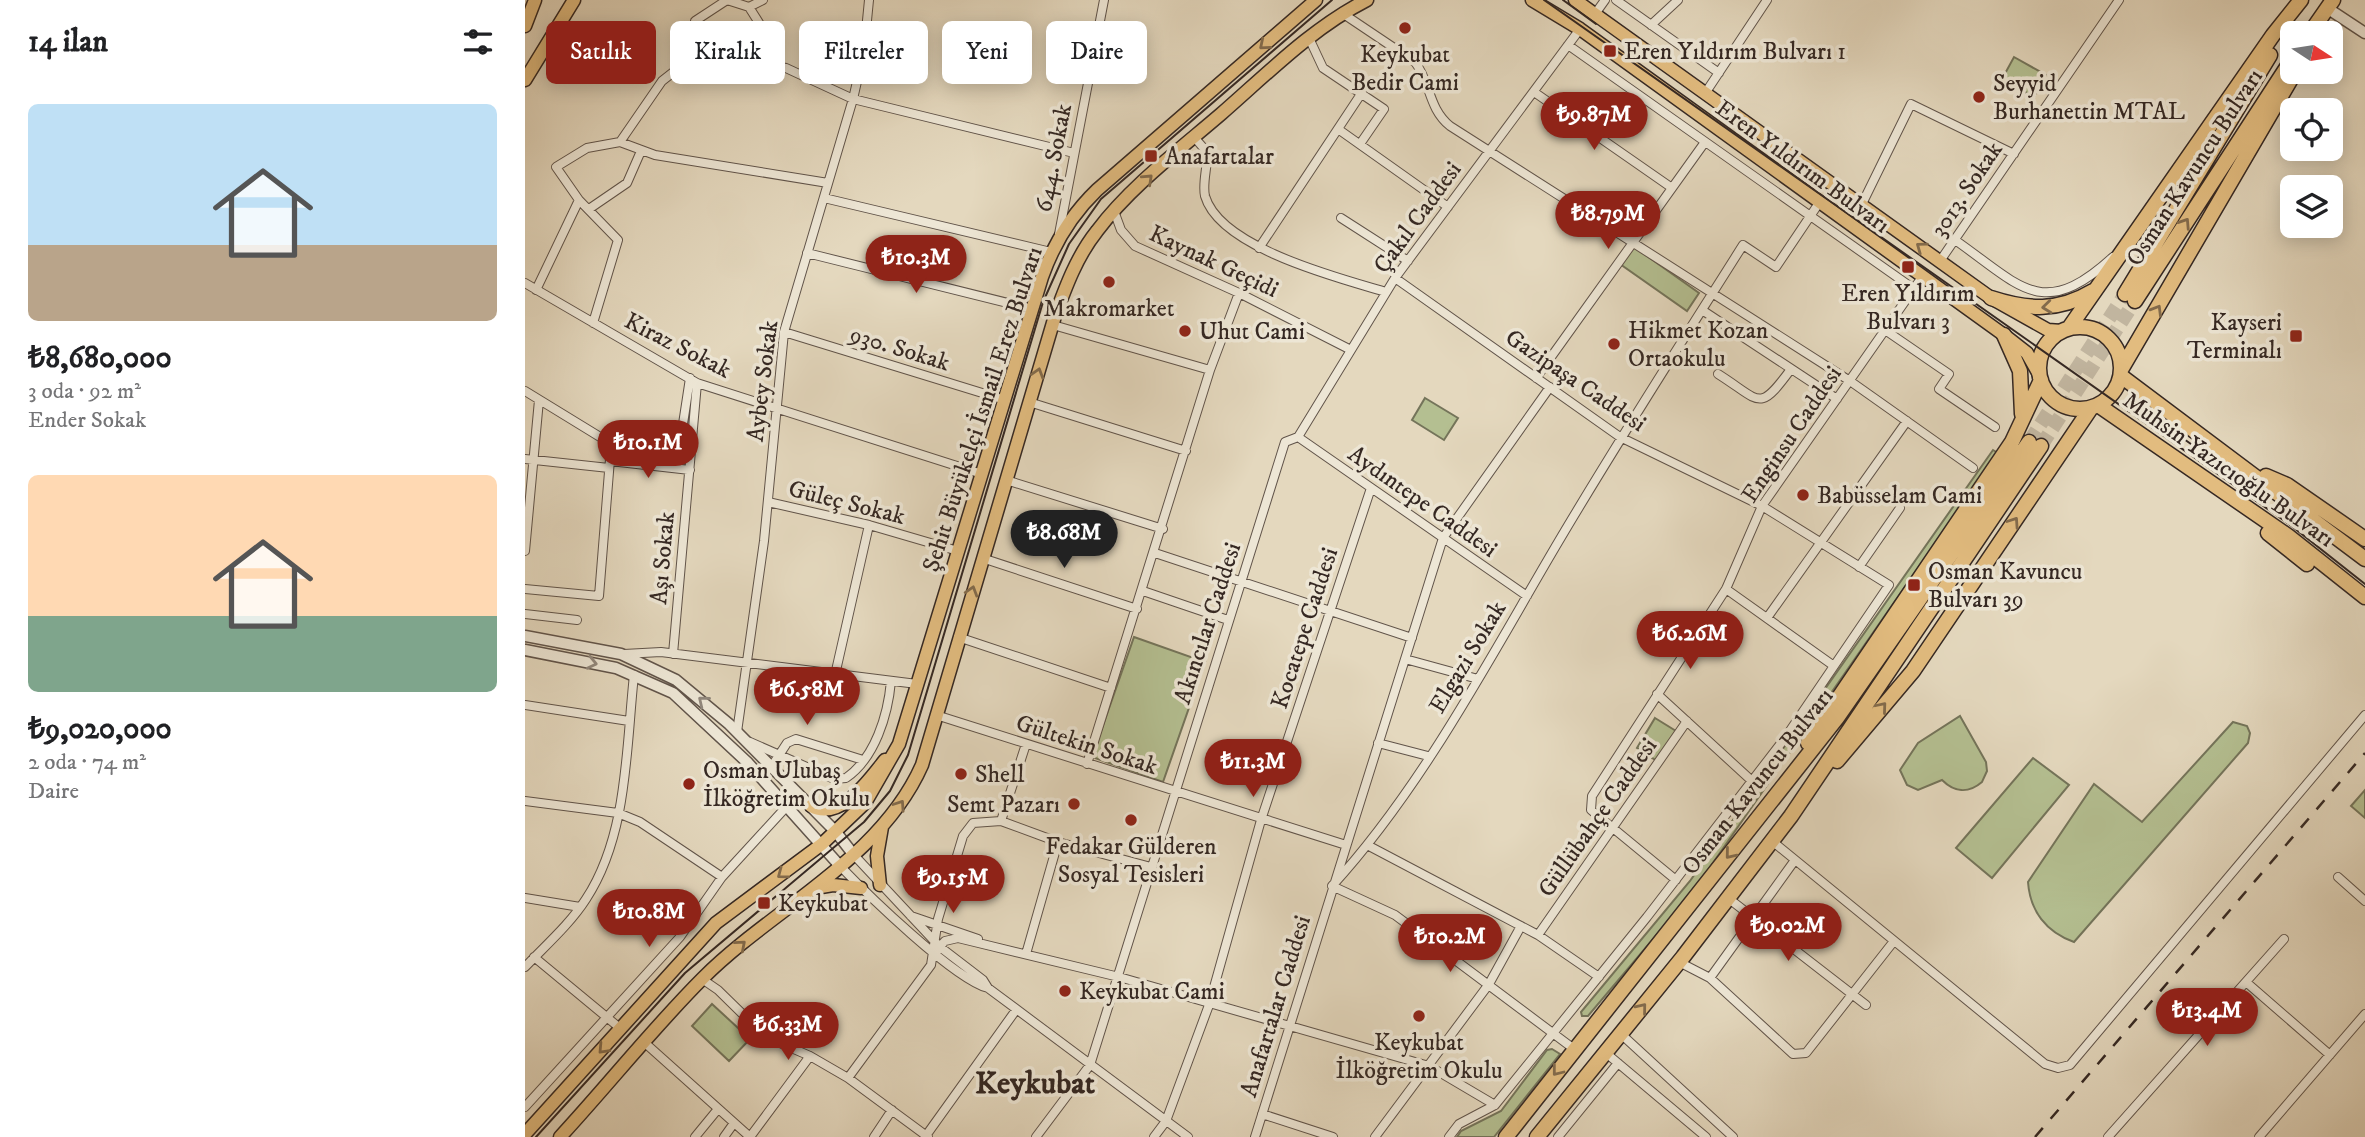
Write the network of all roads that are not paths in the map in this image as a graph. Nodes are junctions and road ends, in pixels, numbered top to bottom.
1 (535, 0) edge
2 (557, 0) edge
3 (569, 0) edge
4 (575, 0) edge
5 (763, 0) edge
6 (869, 0) edge
7 (1104, 0) edge
8 (1316, 0) edge
9 (1367, 0) edge
10 (1532, 0) edge
11 (1575, 0) edge
12 (1605, 0) edge
13 (1616, 0) edge
14 (1678, 0) edge
15 (1766, 0) edge
16 (2119, 0) edge
17 (2303, 0) edge
18 (2330, 4) edge
19 (749, 7) junction
20 (1342, 13) junction
21 (1595, 14) junction
22 (695, 21) edge
23 (758, 21) edge
24 (2291, 21) edge
25 (2319, 21) edge
26 (1651, 25) junction
27 (525, 26) edge
28 (1580, 29) junction
29 (2365, 33) edge
30 (1309, 38) junction
31 (2280, 39) edge
32 (1568, 45) junction
33 (785, 68) edge
34 (1719, 73) junction
35 (670, 75) edge
36 (2280, 77) edge
37 (525, 80) edge
38 (2288, 84) edge
39 (1534, 92) junction
40 (1706, 92) junction
41 (1361, 94) junction
42 (853, 99) junction
43 (1338, 129) junction
44 (1194, 137) junction
45 (620, 142) junction
46 (1705, 142) junction
47 (1360, 144) junction
48 (641, 151) junction
49 (1490, 151) junction
50 (1074, 153) junction
51 (2014, 154) junction
52 (828, 183) junction
53 (1672, 188) junction
54 (824, 198) junction
55 (579, 200) junction
56 (1819, 203) junction
57 (1862, 204) junction
58 (1448, 207) junction
59 (589, 209) junction
60 (1114, 211) junction
61 (1810, 216) junction
62 (1341, 218) dead end
63 (2136, 236) junction
64 (1058, 240) junction
65 (1955, 240) junction
66 (1632, 242) junction
67 (1259, 248) junction
68 (1051, 252) junction
69 (807, 253) junction
70 (1408, 261) junction
71 (1940, 261) junction
72 (1922, 277) junction
73 (1395, 278) junction
74 (525, 284) edge
75 (2100, 287) junction
76 (1914, 289) junction
77 (537, 290) junction
78 (1386, 292) junction
79 (1239, 293) junction
80 (1713, 293) junction
81 (1991, 298) junction
82 (1032, 309) junction
83 (1702, 310) junction
84 (593, 323) junction
85 (1053, 325) junction
86 (1885, 330) junction
87 (2065, 330) junction
88 (784, 332) junction
89 (2004, 335) junction
90 (1351, 351) junction
91 (1791, 369) junction
92 (1210, 370) junction
93 (2121, 372) junction
94 (1718, 374) dead end
95 (1537, 377) junction
96 (2040, 378) junction
97 (693, 381) junction
98 (1850, 381) junction
99 (1550, 387) junction
100 (525, 391) edge
101 (1837, 399) junction
102 (540, 400) junction
103 (1005, 400) junction
104 (1029, 402) junction
105 (2095, 407) junction
106 (777, 410) junction
107 (1907, 421) junction
108 (1995, 427) dead end
109 (2020, 429) junction
110 (1620, 437) junction
111 (1298, 438) junction
112 (608, 441) junction
113 (679, 450) junction
114 (1186, 451) junction
115 (691, 452) junction
116 (529, 460) edge
117 (609, 464) junction
118 (2246, 467) junction
119 (1973, 468) dead end
120 (689, 470) junction
121 (982, 474) junction
122 (1006, 480) junction
123 (1371, 488) junction
124 (2220, 489) junction
125 (768, 502) junction
126 (1762, 506) junction
127 (1900, 508) dead end
128 (869, 525) junction
129 (1163, 529) junction
130 (1443, 538) junction
131 (2365, 539) edge
132 (1822, 543) junction
133 (525, 551) edge
134 (958, 551) junction
135 (1155, 553) junction
136 (982, 558) junction
137 (2365, 559) edge
138 (1859, 567) junction
139 (1241, 582) junction
140 (525, 589) edge
141 (1726, 589) junction
142 (1143, 591) junction
143 (1527, 596) junction
144 (2365, 597) edge
145 (1137, 609) junction
146 (2365, 610) edge
147 (1330, 611) junction
148 (525, 614) edge
149 (1767, 618) junction
150 (577, 620) dead end
151 (1228, 620) junction
152 (525, 636) edge
153 (958, 637) junction
154 (1412, 638) junction
155 (525, 650) edge
156 (621, 654) junction
157 (673, 654) junction
158 (1405, 659) junction
159 (747, 665) junction
160 (1834, 666) junction
161 (634, 675) junction
162 (835, 675) junction
163 (1478, 679) junction
164 (891, 681) junction
165 (917, 684) junction
166 (1111, 688) junction
167 (1657, 694) junction
168 (525, 705) edge
169 (936, 715) junction
170 (2365, 715) edge
171 (629, 721) junction
172 (1687, 721) junction
173 (740, 735) junction
174 (1378, 743) junction
175 (899, 744) junction
176 (1026, 744) junction
177 (779, 756) junction
178 (1428, 756) junction
179 (863, 760) junction
180 (1087, 764) junction
181 (772, 766) junction
182 (1752, 781) junction
183 (1173, 792) junction
184 (525, 801) edge
185 (1772, 801) junction
186 (787, 805) junction
187 (811, 806) junction
188 (618, 813) junction
189 (1791, 816) junction
190 (1261, 820) junction
191 (1001, 821) junction
192 (882, 826) junction
193 (1613, 830) junction
194 (836, 832) junction
195 (1772, 841) junction
196 (1058, 842) junction
197 (822, 844) junction
198 (1346, 845) junction
199 (1369, 846) junction
200 (853, 854) junction
201 (1795, 860) junction
202 (840, 866) junction
203 (1151, 867) junction
204 (722, 877) junction
205 (2337, 877) dead end
206 (1676, 880) junction
207 (880, 886) junction
208 (1332, 886) junction
209 (861, 888) junction
210 (811, 889) junction
211 (525, 898) edge
212 (1728, 898) junction
213 (2365, 901) edge
214 (580, 907) junction
215 (909, 915) junction
216 (1753, 918) junction
217 (938, 925) junction
218 (1521, 926) junction
219 (1538, 935) junction
220 (2284, 939) dead end
221 (980, 941) junction
222 (1894, 941) junction
223 (936, 946) junction
224 (1026, 954) junction
225 (534, 957) junction
226 (1679, 962) junction
227 (525, 967) edge
228 (1119, 977) junction
229 (1599, 977) junction
230 (1710, 978) junction
231 (702, 979) junction
232 (2246, 982) junction
233 (1489, 984) junction
234 (1852, 994) junction
235 (1209, 1004) junction
236 (1866, 1005) dead end
237 (1016, 1010) junction
238 (2365, 1014) edge
239 (606, 1018) junction
240 (1288, 1028) junction
241 (621, 1029) junction
242 (1554, 1033) junction
243 (1621, 1034) junction
244 (645, 1044) junction
245 (1574, 1049) junction
246 (1606, 1053) junction
247 (2330, 1055) junction
248 (810, 1056) junction
249 (1618, 1063) junction
250 (1090, 1065) junction
251 (1429, 1066) junction
252 (848, 1078) junction
253 (1495, 1105) junction
254 (525, 1107) edge
255 (719, 1109) junction
256 (892, 1110) junction
257 (1262, 1114) junction
258 (1166, 1121) junction
259 (734, 1123) junction
260 (525, 1134) edge
261 (560, 1137) edge
262 (695, 1137) edge
263 (724, 1137) edge
264 (750, 1137) edge
265 (874, 1137) edge
266 (927, 1137) edge
267 (1036, 1137) edge
268 (1154, 1137) edge
269 (1188, 1137) edge
270 (1255, 1137) edge
271 (1333, 1137) edge
272 (1375, 1137) edge
273 (1449, 1137) edge
274 (1506, 1137) edge
275 (1537, 1137) edge
276 (1558, 1137) edge
277 (1706, 1137) edge
278 (1733, 1137) edge
279 (2108, 1137) edge
280 (2259, 1137) edge

1 - 27 main road
2 - 3 main road
4 - 37 main road
5 - 19 street
6 - 42 street, Aybey Sokak
7 - 50 street, 644. Sokak
8 -> 64 main road, Şehit Büyükelçi İsmail Erez Bulvarı
9 - 20 main road, Şehit Büyükelçi İsmail Erez Bulvarı
10 - 28 main road, Eren Yıldırım Bulvarı
11 - 21 main road, Eren Yıldırım Bulvarı
12 - 21 street
13 - 26 street
14 - 26 street
15 - 34 street
16 - 51 street, 3013. Sokak
17 -> 24 highway, Osman Kavuncu Bulvarı
17 - 63 highway
18 - 25 highway
18 - 29 street
19 - 22 street
19 - 23 street
20 - 30 main road, Şehit Büyükelçi İsmail Erez Bulvarı
20 - 49 street
21 - 40 main road, Eren Yıldırım Bulvarı
26 - 34 street
28 - 32 street, Çakıl Caddesi
28 - 56 main road, Eren Yıldırım Bulvarı
30 - 41 street
30 - 44 main road, Şehit Büyükelçi İsmail Erez Bulvarı
31 -> 36 highway, Osman Kavuncu Bulvarı
32 - 39 street, Çakıl Caddesi
32 - 46 street
33 - 42 street
34 - 40 street
35 - 45 street
93 -> 38 highway
39 - 49 street, Çakıl Caddesi
39 - 53 street
40 - 57 main road, Eren Yıldırım Bulvarı
41 - 43 street
41 - 47 street
42 - 50 street
42 - 52 street, Aybey Sokak
43 - 47 street
43 - 67 street
60 -> 44 main road, Şehit Büyükelçi İsmail Erez Bulvarı
44 - 67 street
45 - 48 street
45 - 55 street
46 - 53 street
46 - 61 street
47 - 58 street
48 - 52 street
48 - 59 street
49 - 58 street, Çakıl Caddesi
49 - 66 street
50 - 64 street, 644. Sokak
51 - 57 street
51 - 65 street, 3013. Sokak
52 - 54 street, Aybey Sokak
53 - 66 street
54 - 68 street
54 - 69 street, Aybey Sokak
55 - 59 street
55 - 77 street
56 - 61 street
56 - 72 main road, Eren Yıldırım Bulvarı
71 -> 57 main road, Eren Yıldırım Bulvarı
58 - 70 street, Çakıl Caddesi
59 - 84 street
60 - 79 street, Kaynak Geçidi
60 - 85 main road, Şehit Büyükelçi İsmail Erez Bulvarı
61 - 76 street
61 - 80 street, Elgazi Sokak
62 - 70 street
63 - 65 street
63 - 75 highway
64 - 68 main road, Şehit Büyükelçi İsmail Erez Bulvarı
65 - 71 street, 3013. Sokak
66 - 80 street
66 - 95 street
67 - 78 street
68 - 82 main road, Şehit Büyükelçi İsmail Erez Bulvarı
69 - 82 street
69 - 88 street, Aybey Sokak
70 - 73 street, Çakıl Caddesi
71 - 81 main road, Eren Yıldırım Bulvarı
72 - 76 street, Enginsu Caddesi
72 - 89 main road, Eren Yıldırım Bulvarı
73 - 78 street, Çakıl Caddesi
73 - 95 street, Gazipaşa Caddesi
74 - 77 street, Kiraz Sokak
75 -> 81 highway
75 - 87 highway
76 - 86 street, Enginsu Caddesi
77 - 84 street, Kiraz Sokak
78 - 90 street, Çakıl Caddesi
79 - 90 street, Kaynak Geçidi
79 - 92 street
80 - 83 street, Elgazi Sokak
80 - 98 street
81 - 87 main road, Eren Yıldırım Bulvarı
82 - 103 main road, Şehit Büyükelçi İsmail Erez Bulvarı
83 - 91 street
83 - 110 street, Elgazi Sokak
84 - 97 street, Kiraz Sokak
85 - 92 street
104 -> 85 main road, Şehit Büyükelçi İsmail Erez Bulvarı
86 - 98 street, Enginsu Caddesi
86 - 108 street
87 - 93 highway
87 - 96 highway
88 - 103 street, 930. Sokak
88 - 106 street, Aybey Sokak
89 - 96 main road, Eren Yıldırım Bulvarı
89 - 109 highway
90 - 111 street, Çakıl Caddesi
91 - 94 street
91 - 101 street
92 - 114 street
93 - 105 highway
93 - 118 highway, Muhsin Yazıcıoğlu Bulvarı
95 - 99 street, Gazipaşa Caddesi
96 - 105 highway
96 - 109 highway
97 - 106 street, Kiraz Sokak
97 - 113 street
97 - 115 street, Aşı Sokak
98 - 101 street, Enginsu Caddesi
98 - 107 street
99 - 110 street, Gazipaşa Caddesi
99 - 130 street, Anafartalar Caddesi
100 - 102 street
101 - 126 street, Enginsu Caddesi
102 - 112 street
102 - 116 street
103 - 121 main road, Şehit Büyükelçi İsmail Erez Bulvarı
104 - 114 street
104 - 122 main road, Şehit Büyükelçi İsmail Erez Bulvarı
105 - 124 highway, Muhsin Yazıcıoğlu Bulvarı
189 -> 105 highway
106 - 121 street, Kiraz Sokak
106 - 125 street, Aybey Sokak
107 - 119 street
107 - 132 street
109 - 185 highway
110 - 126 street, Gazipaşa Caddesi
110 - 143 street, Elgazi Sokak
111 - 123 street, Aydıntepe Caddesi
111 - 139 street, Akıncılar Caddesi
112 - 113 street
112 - 117 street
113 - 115 street
114 - 129 street
115 - 120 street, Aşı Sokak
116 - 117 street
116 - 133 street
117 - 120 street
117 - 140 street
118 - 131 highway
118 - 137 highway, Muhsin Yazıcıoğlu Bulvarı
120 - 157 street, Aşı Sokak
121 - 134 main road, Şehit Büyükelçi İsmail Erez Bulvarı
122 - 129 street
122 - 136 main road, Şehit Büyükelçi İsmail Erez Bulvarı
123 - 130 street, Aydıntepe Caddesi
123 - 147 street, Kocatepe Caddesi
124 - 144 highway, Muhsin Yazıcıoğlu Bulvarı
124 - 146 highway
125 - 128 street, Güleç Sokak
125 - 159 street, Aybey Sokak
126 - 132 street, Gazipaşa Caddesi
126 - 141 street, Enginsu Caddesi
127 - 138 street
128 - 134 street, Güleç Sokak
128 - 162 street
129 - 135 street
130 - 143 street, Aydıntepe Caddesi
130 - 154 street, Anafartalar Caddesi
132 - 138 street, Gazipaşa Caddesi
132 - 149 street
134 - 165 main road, Şehit Büyükelçi İsmail Erez Bulvarı
135 - 139 street
135 - 142 street
136 - 145 street
153 -> 136 main road, Şehit Büyükelçi İsmail Erez Bulvarı
138 - 160 street, Gazipaşa Caddesi
139 - 147 street
139 - 151 street, Akıncılar Caddesi
141 - 149 street
141 - 167 street, Enginsu Caddesi
142 - 145 street
142 - 151 street
143 - 163 street, Elgazi Sokak
145 - 166 street
147 - 154 street
147 - 190 street, Kocatepe Caddesi
148 - 150 street
149 - 160 street
151 - 183 street, Akıncılar Caddesi
152 - 156 street
153 - 166 street
153 - 169 main road, Şehit Büyükelçi İsmail Erez Bulvarı
154 - 158 street, Anafartalar Caddesi
155 -> 161 street
156 - 157 street
173 -> 156 street
157 - 159 street
158 - 163 street
158 - 174 street, Anafartalar Caddesi
159 - 162 street
159 - 173 street, Aybey Sokak
160 - 182 street
161 - 171 street
161 - 186 street
162 - 164 street
163 - 178 street, Elgazi Sokak
164 - 165 street
164 - 179 street
165 - 175 main road, Şehit Büyükelçi İsmail Erez Bulvarı
166 - 180 street
167 - 172 street
167 - 193 street, Enginsu Caddesi
168 - 171 street
169 - 176 street, Gültekin Sokak
192 -> 169 main road, Şehit Büyükelçi İsmail Erez Bulvarı
170 - 222 street
171 - 188 street
172 - 182 street
172 - 193 street, Güllübahçe Caddesi
173 - 177 street
173 - 181 street
174 - 178 street
174 - 198 street, Anafartalar Caddesi
175 - 187 main road
175 - 194 main road, Şehit Büyükelçi İsmail Erez Bulvarı
176 - 180 street, Gültekin Sokak
176 - 191 street
177 - 179 street
177 - 179 street
177 - 181 street
178 - 199 street, Elgazi Sokak
180 - 183 street, Gültekin Sokak
181 - 187 street
182 - 206 street
183 - 190 street, Gültekin Sokak
183 - 203 street, Akıncılar Caddesi
184 - 188 street
185 - 189 highway, Osman Kavuncu Bulvarı
185 -> 245 highway, Osman Kavuncu Bulvarı
186 - 197 street
186 - 204 street
187 - 194 street
188 - 204 street
188 - 214 street
189 - 195 highway, Osman Kavuncu Bulvarı
190 - 198 street, Gültekin Sokak
190 - 235 street, Kocatepe Caddesi
191 - 196 street
191 - 217 street
192 - 200 main road, Şehit Büyükelçi İsmail Erez Bulvarı
192 - 207 main road
193 - 206 street, Enginsu Caddesi
193 - 219 street, Güllübahçe Caddesi
194 - 197 main road, Şehit Büyükelçi İsmail Erez Bulvarı
194 - 200 street
195 - 201 street
195 - 212 highway, Osman Kavuncu Bulvarı
196 - 203 street
196 - 224 street
197 - 202 street
197 -> 241 main road, Şehit Büyükelçi İsmail Erez Bulvarı
198 - 208 street, Anafartalar Caddesi
199 - 208 street, Elgazi Sokak
199 - 218 street
200 - 202 main road, Şehit Büyükelçi İsmail Erez Bulvarı
200 - 207 street
201 - 216 street
201 - 222 street
202 - 209 street
202 - 210 main road, Şehit Büyükelçi İsmail Erez Bulvarı
203 - 228 street, Akıncılar Caddesi
204 - 239 street
205 - 213 street
206 - 229 street
207 - 215 street
208 - 233 street
208 - 240 street, Anafartalar Caddesi
209 - 210 main road
209 - 223 street
231 -> 210 main road, Şehit Büyükelçi İsmail Erez Bulvarı
211 - 214 street
212 - 216 street
212 - 226 highway, Osman Kavuncu Bulvarı
214 - 225 street
215 - 217 street
215 - 223 street
216 - 230 street
216 - 234 street
217 - 221 street
217 - 223 street
218 - 219 street
218 - 233 street
219 - 229 street
220 - 232 street
221 - 223 street
221 - 224 street
222 - 234 street
223 - 237 street
223 - 252 street
224 - 228 street
225 - 227 street
225 - 239 street
226 - 230 street
243 -> 226 highway, Osman Kavuncu Bulvarı
228 - 235 street
228 - 250 street, Akıncılar Caddesi
229 - 242 street
230 - 234 street
231 - 244 main road, Şehit Büyükelçi İsmail Erez Bulvarı
231 - 248 street
232 - 247 street
232 - 279 street
233 - 242 street
233 - 251 street
234 - 236 street
235 - 240 street
235 - 258 street, Kocatepe Caddesi
237 - 250 street
237 - 266 street
238 - 247 street
239 - 241 street
239 - 254 street
240 - 251 street
240 - 257 street, Anafartalar Caddesi
241 -> 260 main road, Şehit Büyükelçi İsmail Erez Bulvarı
242 - 245 street
242 - 253 street
243 - 246 highway, Osman Kavuncu Bulvarı
243 - 278 street
244 - 255 street
244 - 261 main road, Şehit Büyükelçi İsmail Erez Bulvarı
245 -> 274 highway, Osman Kavuncu Bulvarı
246 - 249 street
246 - 275 highway, Osman Kavuncu Bulvarı
247 - 280 street
248 - 252 street
248 - 264 street
249 - 276 street
249 - 277 street
250 - 258 street
250 - 267 street, Akıncılar Caddesi
251 - 253 street
251 - 272 street
252 - 256 street
253 - 273 street
255 - 259 street
255 - 262 street
256 - 265 street
256 - 266 street
257 - 270 street, Anafartalar Caddesi
257 - 271 street
258 - 268 street, Kocatepe Caddesi
258 - 269 street
259 - 263 street
259 - 264 street

